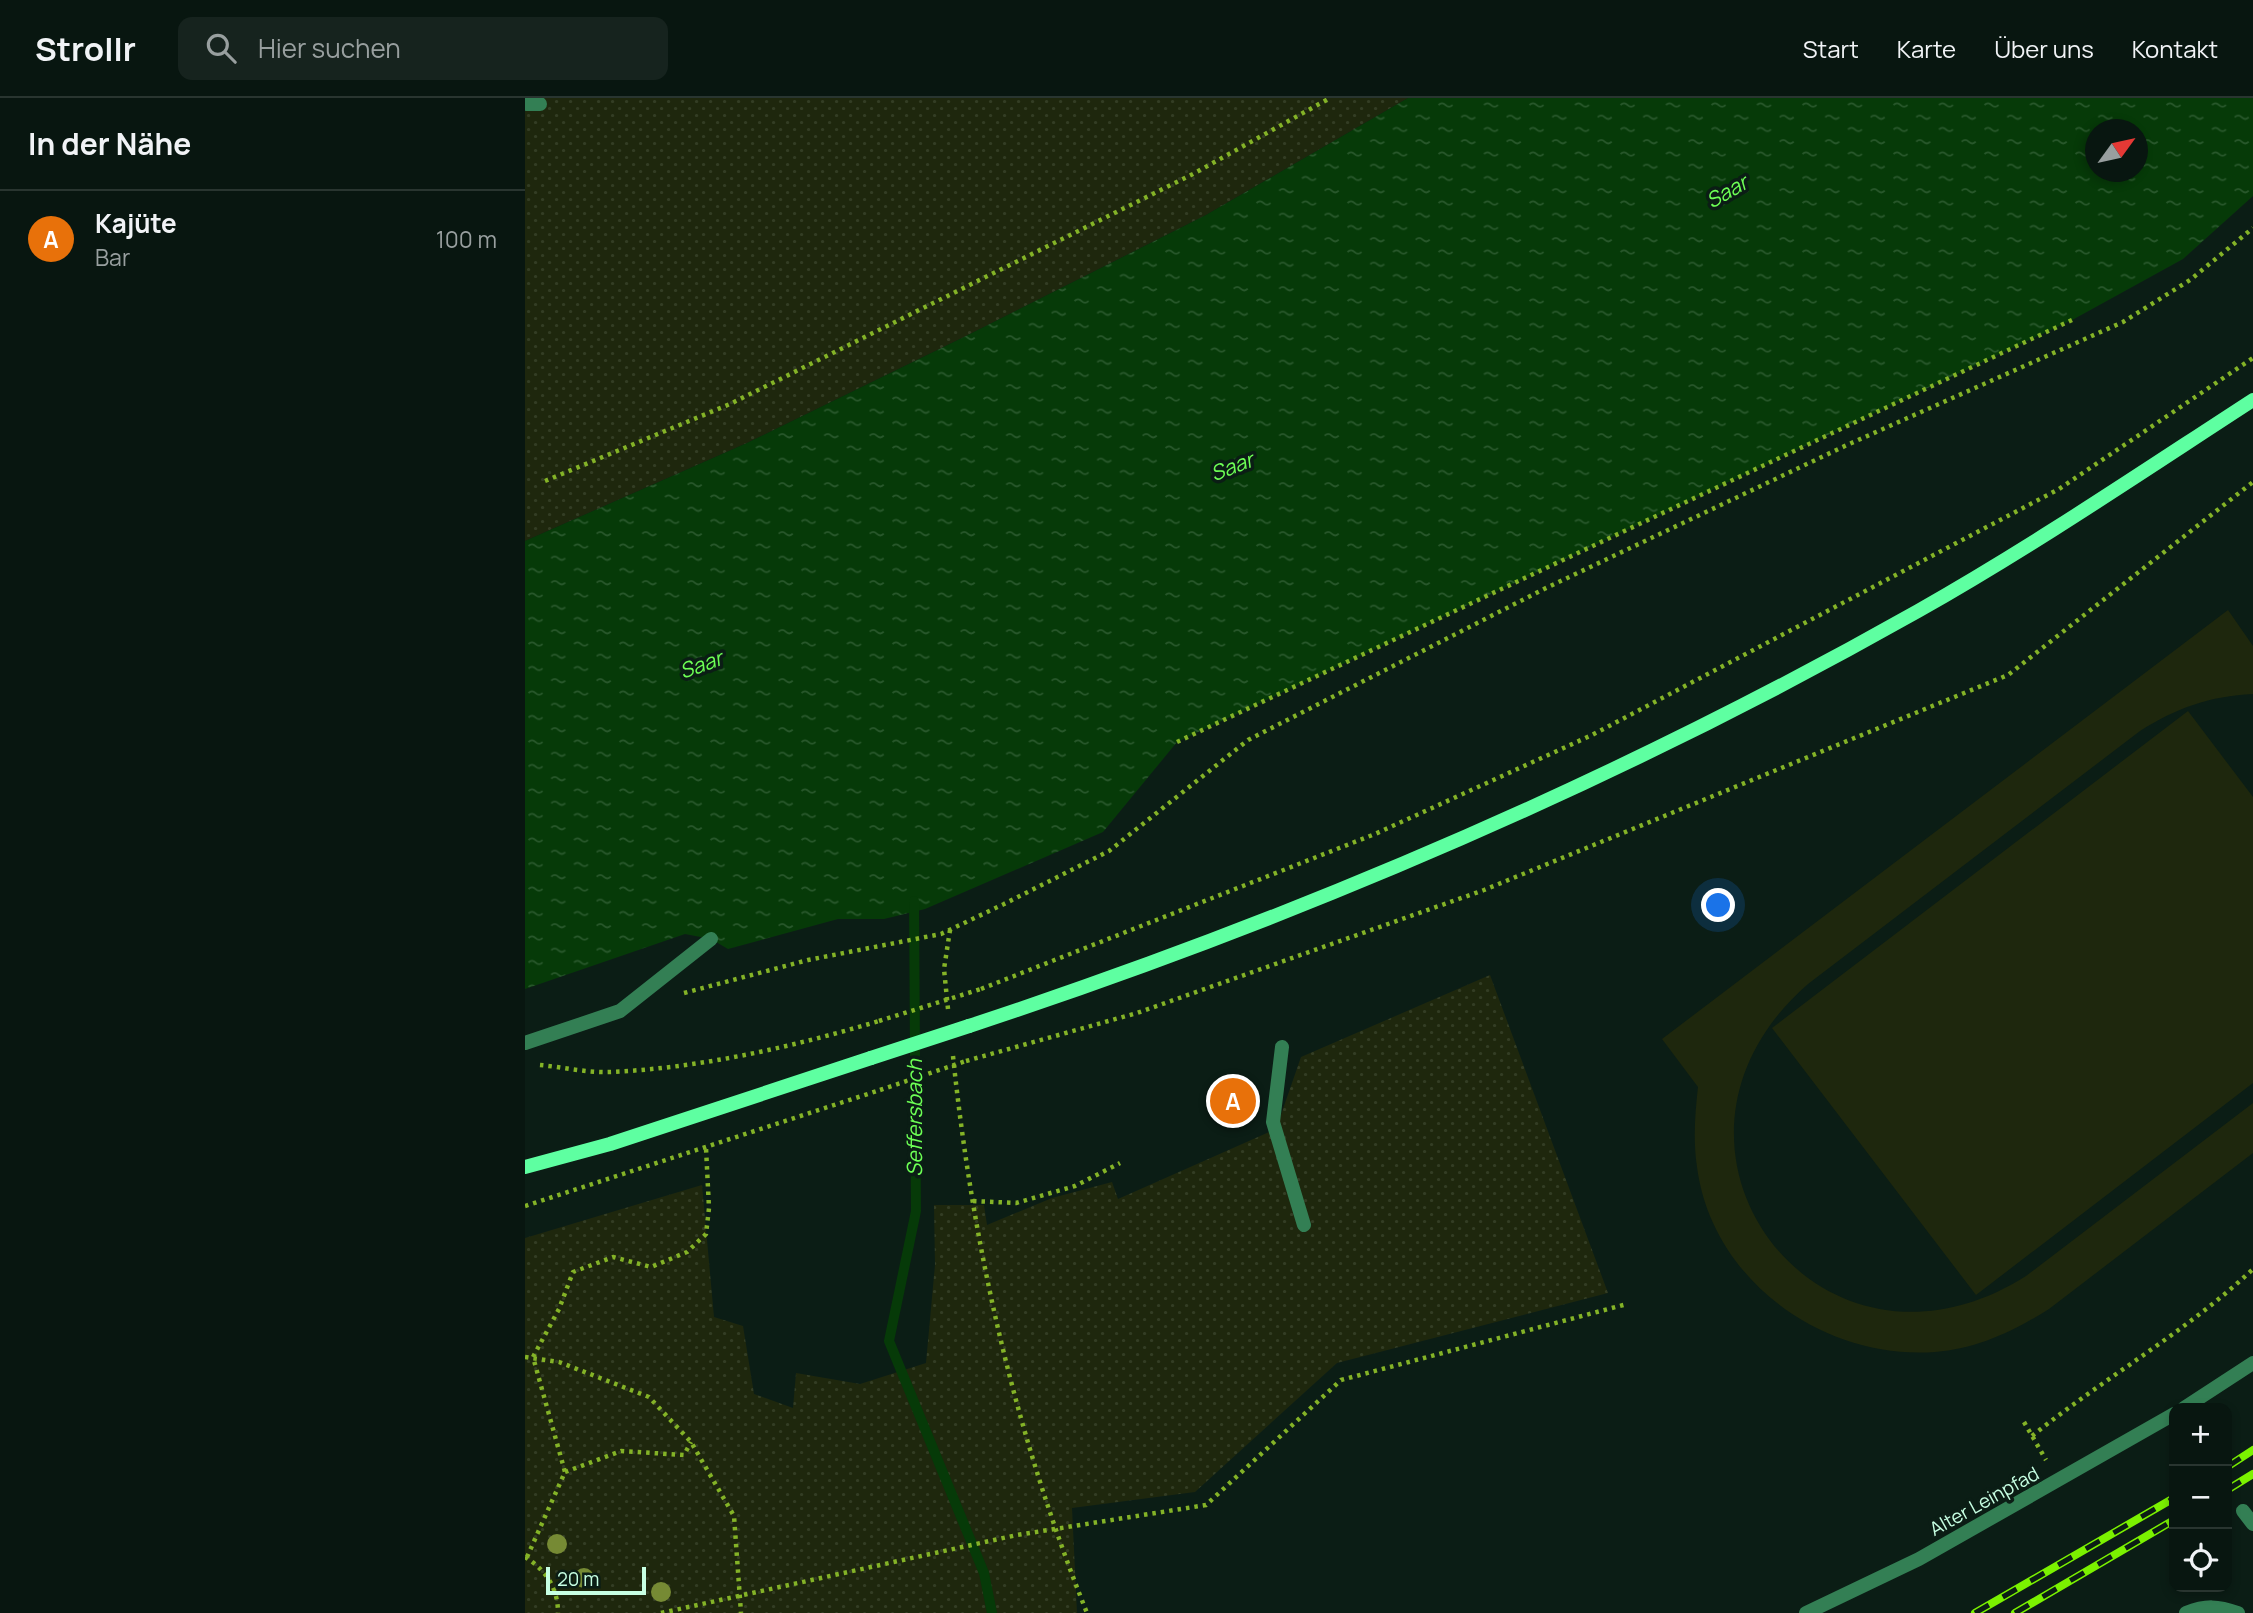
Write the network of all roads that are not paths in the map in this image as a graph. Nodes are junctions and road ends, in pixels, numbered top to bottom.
1 (2253, 400) edge
2 (711, 939) dead end
3 (525, 1043) edge
4 (1282, 1047) dead end
5 (525, 1167) edge
6 (1304, 1225) dead end
7 (2253, 1363) edge
8 (2192, 1403) edge
9 (2169, 1417) edge
10 (2243, 1511) dead end
11 (2253, 1524) edge
12 (1807, 1613) edge
13 (2186, 1613) edge
14 (2238, 1613) edge

1 - 5 main road, bridge
2 - 3 street
4 - 6 street
7 - 8 street
9 - 12 street, Alter Leinpfad
10 - 11 street
13 - 14 street

